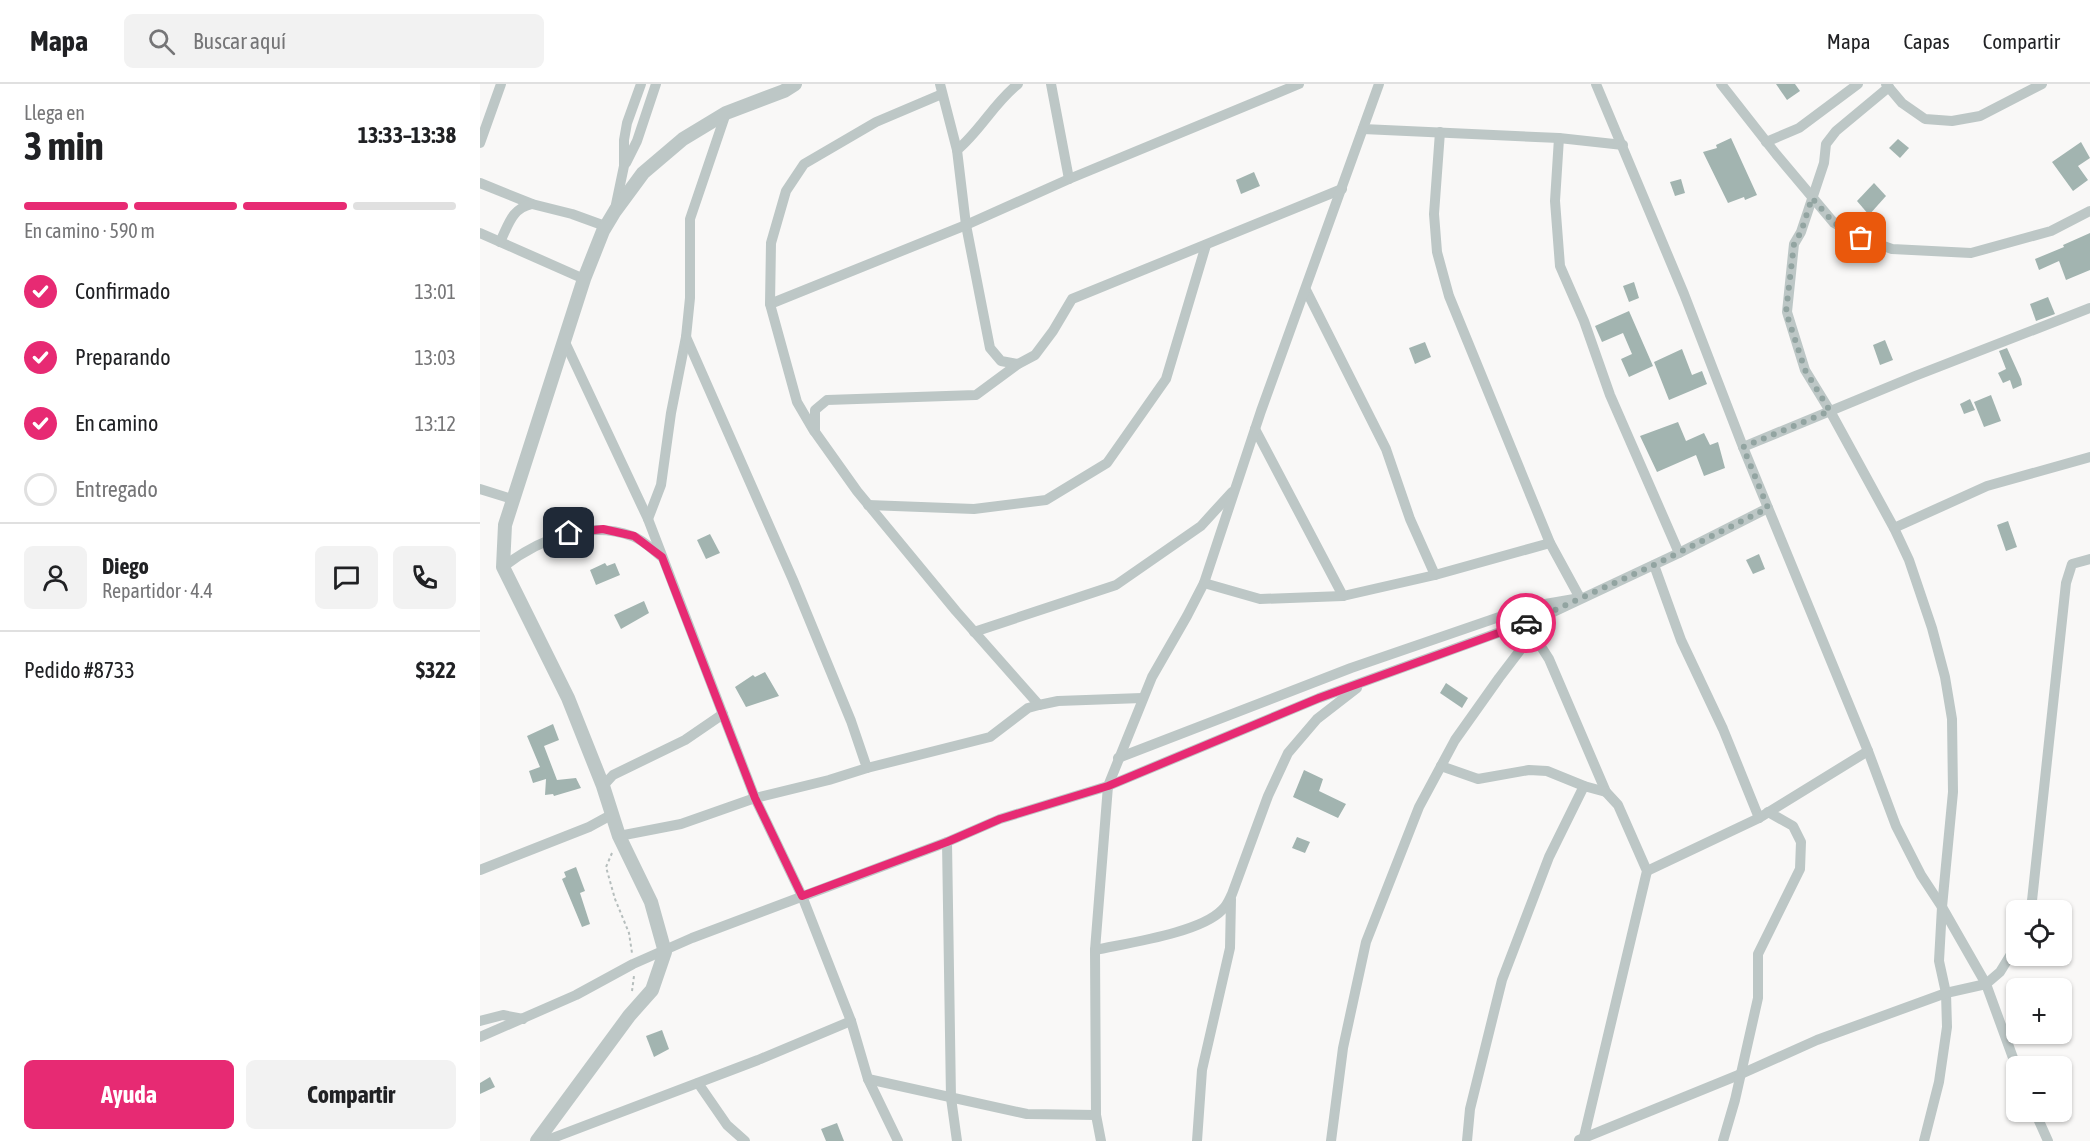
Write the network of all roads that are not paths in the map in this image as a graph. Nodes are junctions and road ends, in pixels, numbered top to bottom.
1 (501, 84) edge
2 (641, 84) edge
3 (656, 84) edge
4 (765, 84) edge
5 (1018, 84) edge
6 (1051, 84) edge
7 (1299, 84) edge
8 (1379, 84) edge
9 (1596, 84) edge
10 (1720, 84) edge
11 (1858, 84) edge
12 (2042, 84) edge
13 (1888, 85) edge
14 (788, 86) edge
15 (941, 89) edge
16 (760, 98) junction
17 (726, 113) junction
18 (1363, 129) junction
19 (1440, 132) junction
20 (1559, 138) junction
21 (1766, 142) junction
22 (480, 143) edge
23 (1623, 145) junction
24 (957, 150) junction
25 (624, 166) junction
26 (1069, 180) junction
27 (480, 183) edge
28 (1342, 189) junction
29 (1812, 198) junction
30 (532, 204) junction
31 (615, 211) junction
32 (2090, 211) edge
33 (966, 225) junction
34 (606, 226) junction
35 (480, 233) edge
36 (500, 242) junction
37 (1206, 245) junction
38 (584, 279) junction
39 (1306, 290) junction
40 (770, 304) junction
41 (2090, 308) edge
42 (686, 337) junction
43 (564, 340) junction
44 (1018, 364) junction
45 (1830, 411) junction
46 (1255, 429) junction
47 (815, 432) junction
48 (1743, 447) junction
49 (2090, 457) edge
50 (1234, 488) junction
51 (480, 490) edge
52 (512, 499) junction
53 (868, 506) junction
54 (1768, 508) junction
55 (648, 519) junction
56 (1894, 528) junction
57 (1550, 543) junction
58 (1679, 553) junction
59 (662, 557) junction
60 (2090, 559) edge
61 (1654, 565) junction
62 (503, 567) junction
63 (1435, 575) junction
64 (1204, 583) junction
65 (1343, 596) junction
66 (1580, 598) junction
67 (1547, 615) junction
68 (974, 632) junction
69 (1533, 634) junction
70 (1368, 680) junction
71 (1142, 698) junction
72 (1039, 705) junction
73 (723, 714) junction
74 (1868, 751) junction
75 (1118, 758) junction
76 (1441, 766) junction
77 (867, 768) junction
78 (603, 786) junction
79 (1108, 786) junction
80 (1584, 786) junction
81 (1606, 792) junction
82 (755, 798) junction
83 (611, 815) junction
84 (1764, 815) junction
85 (619, 836) junction
86 (947, 842) junction
87 (480, 870) edge
88 (1647, 871) junction
89 (1232, 894) junction
90 (802, 896) junction
91 (2032, 900) edge
92 (1942, 907) junction
93 (1095, 950) junction
94 (665, 951) junction
95 (2006, 962) edge
96 (1986, 984) junction
97 (1947, 993) junction
98 (524, 1019) junction
99 (480, 1021) edge
100 (851, 1021) junction
101 (480, 1037) edge
102 (2012, 1056) edge
103 (1741, 1074) junction
104 (868, 1079) junction
105 (698, 1083) junction
106 (951, 1098) junction
107 (1096, 1115) junction
108 (2039, 1122) edge
109 (1581, 1140) edge
110 (537, 1141) edge
111 (545, 1141) edge
112 (745, 1141) edge
113 (896, 1141) edge
114 (957, 1141) edge
115 (1101, 1141) edge
116 (1197, 1141) edge
117 (1331, 1141) edge
118 (1467, 1141) edge
119 (1723, 1141) edge
120 (1924, 1141) edge
121 (2048, 1141) edge

1 - 22 street
2 - 25 street
3 - 25 street
4 - 16 street
5 - 24 street
6 - 26 street
7 - 26 street
8 - 18 street
9 - 23 street
10 - 21 street
11 - 21 street
12 - 13 street
13 - 29 street
14 - 16 street
15 - 24 street
15 - 40 street
16 - 17 street
17 - 31 street
17 - 42 street
18 - 19 street
18 - 28 street
19 - 20 street
19 - 57 street
20 - 23 street
20 - 58 street
21 - 29 street
23 - 48 street
24 - 33 street
25 - 31 street
26 - 33 street
27 - 30 street
28 - 37 street
28 - 39 street
29 - 32 street
29 - 45 street
30 - 34 street
30 - 36 street
31 - 34 street
33 - 40 street
33 - 44 street
34 - 38 street
35 - 36 street
36 - 38 street
37 - 44 street
37 - 53 street
38 - 43 street
39 - 46 street
39 - 63 street
40 - 47 street
41 - 45 street
42 - 55 street
42 - 77 street
43 - 52 street
43 - 55 street
44 - 47 street
45 - 48 street
45 - 56 street
46 - 50 street
46 - 65 street
47 - 53 street
48 - 54 street
49 - 56 street
50 - 64 street
50 - 68 street
51 - 52 street
52 - 62 street
53 - 68 street
54 - 58 street
54 - 74 street
55 - 59 street
56 - 92 street
57 - 63 street
57 - 66 street
58 - 61 street
59 - 62 street
59 - 73 street
60 - 91 street
61 - 66 street
61 - 84 street
62 - 78 street
63 - 65 street
64 - 65 street
64 - 71 street
66 - 67 street
66 - 75 street
67 - 69 street
67 - 70 street
68 - 72 street
69 - 76 street
69 - 81 street
70 - 79 street
70 - 89 street
71 - 72 street
71 - 75 street
72 - 77 street
73 - 78 street
73 - 82 street
74 - 84 street
74 - 92 street
75 - 79 street
76 - 80 street
76 - 117 street
77 - 82 street
78 - 83 street
79 - 86 street
79 - 93 street
80 - 81 street
80 - 118 street
81 - 88 street
82 - 85 street
82 - 90 street
83 - 85 street
83 - 87 street
84 - 88 street
84 - 103 street
85 - 94 street
86 - 90 street
86 - 106 street
88 - 109 street
89 - 93 street
89 - 116 street
90 - 94 street
90 - 100 street
92 - 96 street
92 - 97 street
93 - 107 street
94 - 98 street
94 - 110 street
95 - 96 street
96 - 97 street
96 - 102 street
97 - 103 street
97 - 120 street
98 - 99 street
98 - 101 street
100 - 104 street
100 - 105 street
103 - 109 street
103 - 119 street
104 - 106 street
104 - 113 street
105 - 111 street
105 - 112 street
106 - 107 street
106 - 114 street
107 - 115 street
108 - 121 street

